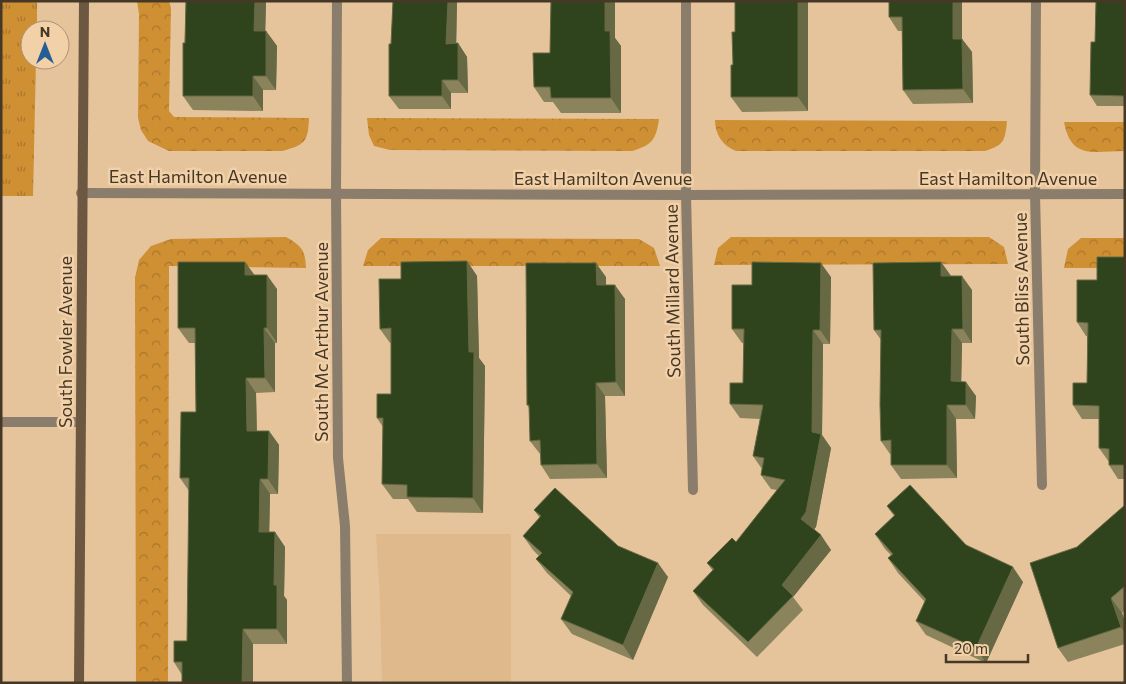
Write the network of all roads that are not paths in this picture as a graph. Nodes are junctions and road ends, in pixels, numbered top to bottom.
1 (84, 1) edge
2 (337, 1) edge
3 (686, 1) edge
4 (1036, 1) edge
5 (81, 193) junction
6 (336, 193) junction
7 (1035, 194) junction
8 (1125, 194) edge
9 (686, 195) junction
10 (1, 422) edge
11 (81, 422) junction
12 (1042, 485) dead end
13 (693, 490) dead end
14 (79, 683) edge
15 (347, 683) edge

1 - 5 main road, South Fowler Avenue
2 - 6 street, South Mc Arthur Avenue
3 - 9 street, South Millard Avenue
4 - 7 street, South Bliss Avenue
5 - 6 street, East Hamilton Avenue
5 - 11 main road, South Fowler Avenue
6 - 9 street, East Hamilton Avenue
6 - 15 street, South Mc Arthur Avenue
7 - 8 street, East Hamilton Avenue
7 - 9 street, East Hamilton Avenue
7 - 12 street, South Bliss Avenue
9 - 13 street, South Millard Avenue
10 - 11 street
11 - 14 main road, South Fowler Avenue

